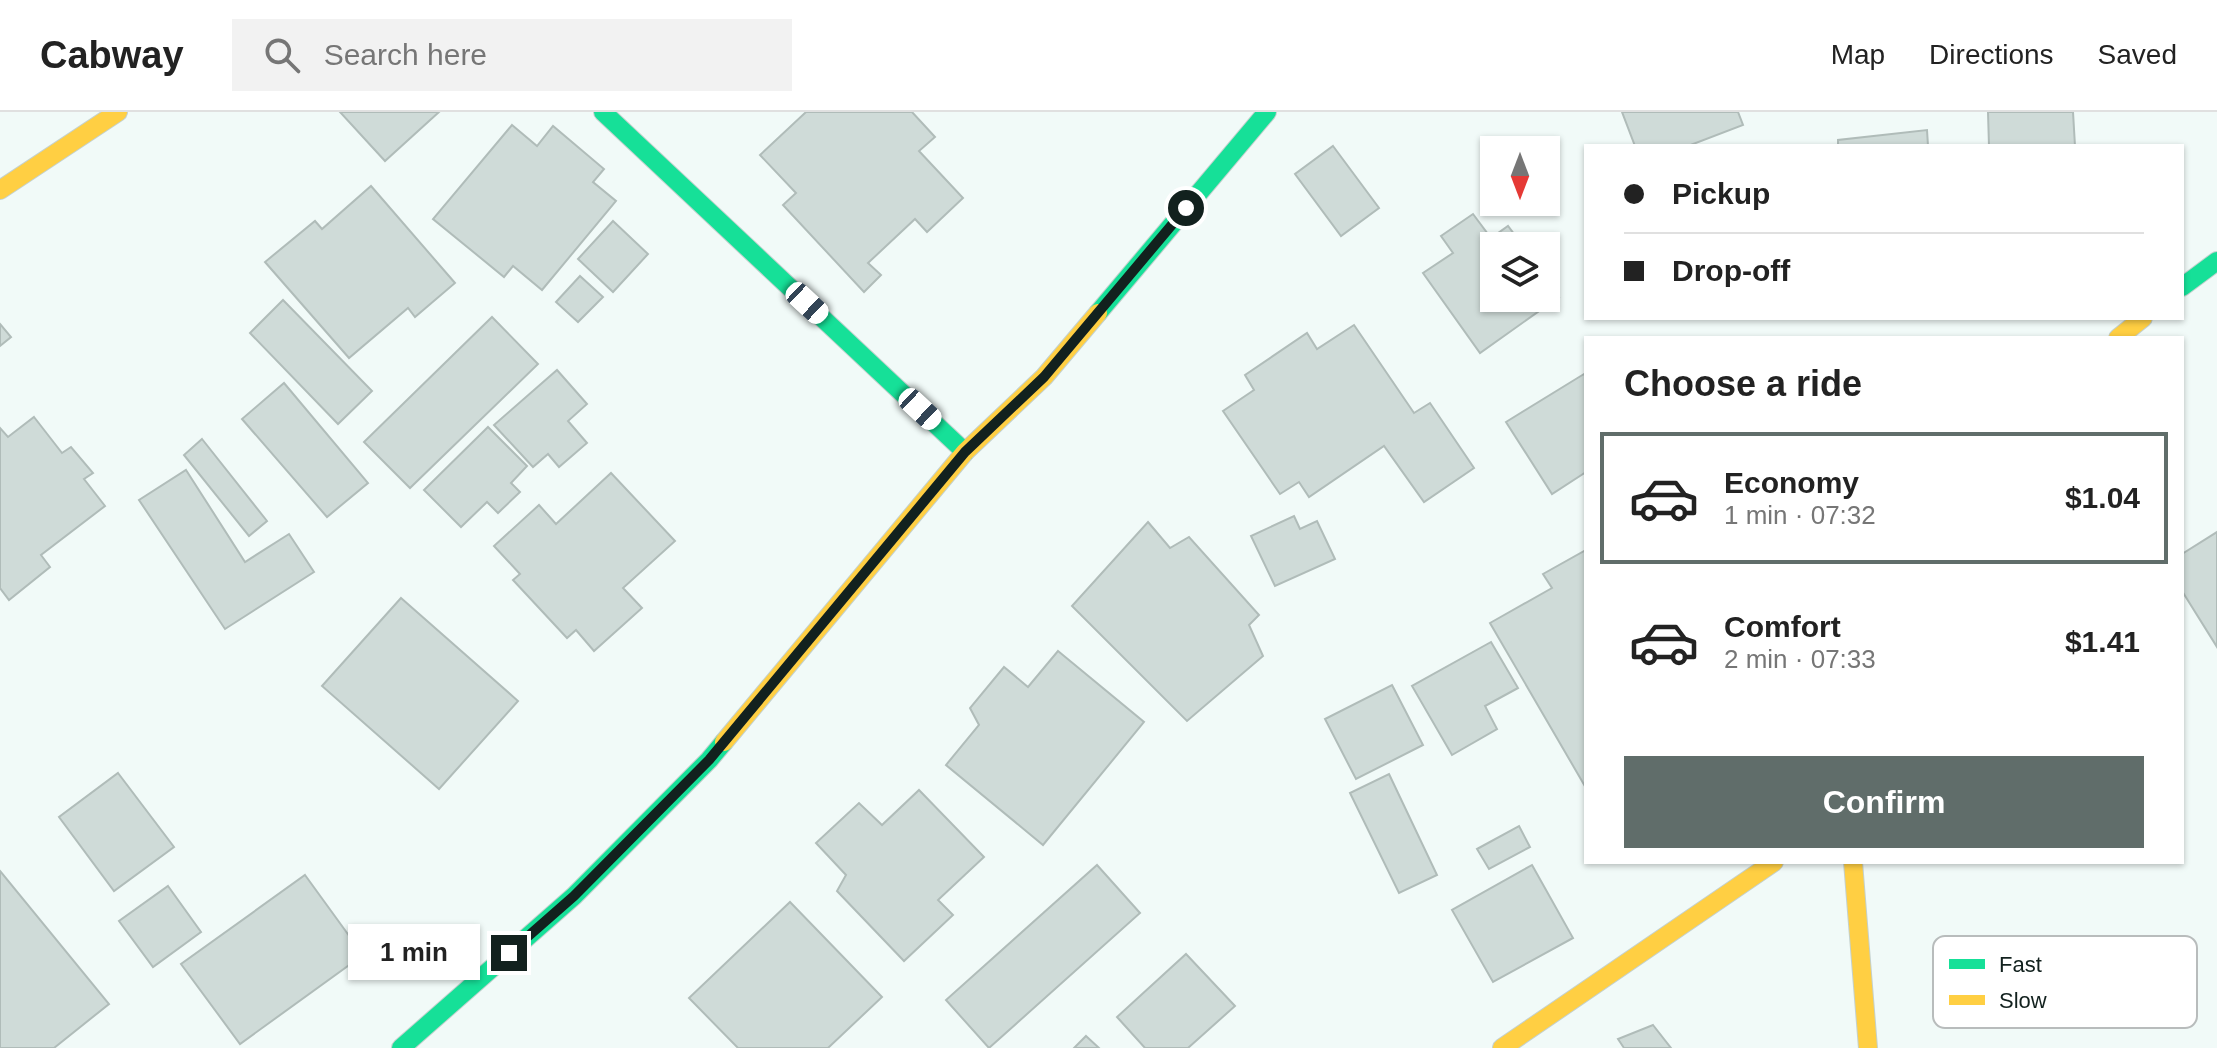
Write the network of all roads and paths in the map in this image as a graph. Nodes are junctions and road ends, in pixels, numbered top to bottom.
1 (118, 112) edge
2 (603, 112) edge
3 (1267, 112) edge
4 (0, 190) edge
5 (2217, 261) edge
6 (2184, 286) edge
7 (2140, 320) edge
8 (2120, 336) edge
9 (965, 452) junction
10 (1771, 864) edge
11 (1853, 864) edge
12 (401, 1048) edge
13 (1502, 1048) edge
14 (1868, 1048) edge

1 - 4 street
2 - 9 street
3 - 9 street
5 - 6 street
7 - 8 street
9 - 12 street
10 - 13 street
11 - 14 street

